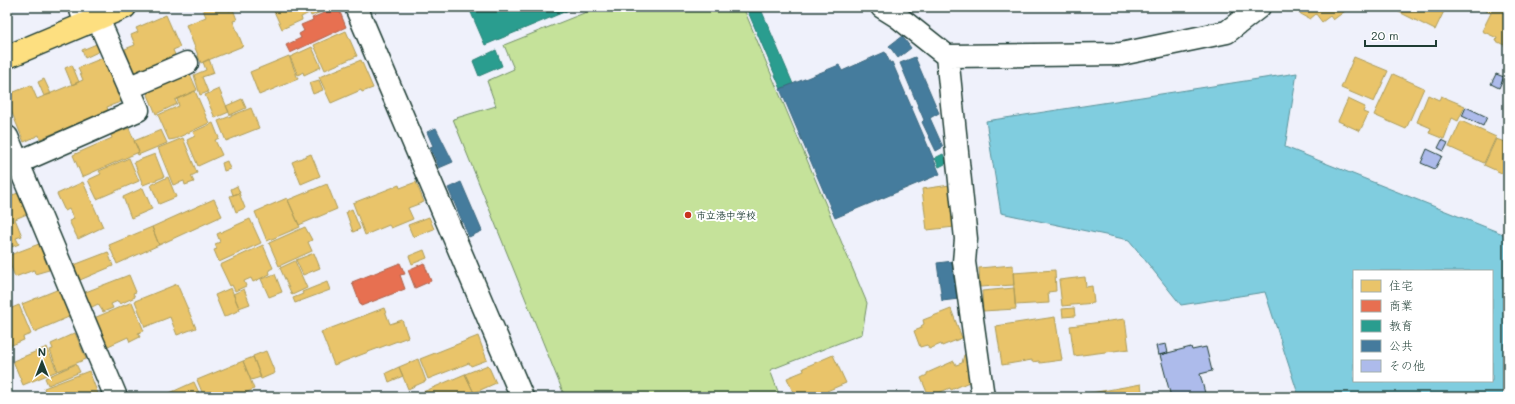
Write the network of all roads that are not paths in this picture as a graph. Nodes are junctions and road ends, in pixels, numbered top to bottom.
1 (125, 7) edge
2 (356, 7) edge
3 (882, 7) edge
4 (1259, 7) edge
5 (88, 17) edge
6 (946, 56) junction
7 (7, 57) edge
8 (187, 63) dead end
9 (128, 88) junction
10 (7, 137) edge
11 (16, 175) edge
12 (116, 397) edge
13 (522, 397) edge
14 (984, 397) edge

1 - 5 main road
2 - 13 street
3 - 6 street
4 - 6 street
5 - 7 main road
5 - 9 street
6 - 14 street
8 - 9 street
9 - 11 street
10 - 11 street
11 - 12 street

